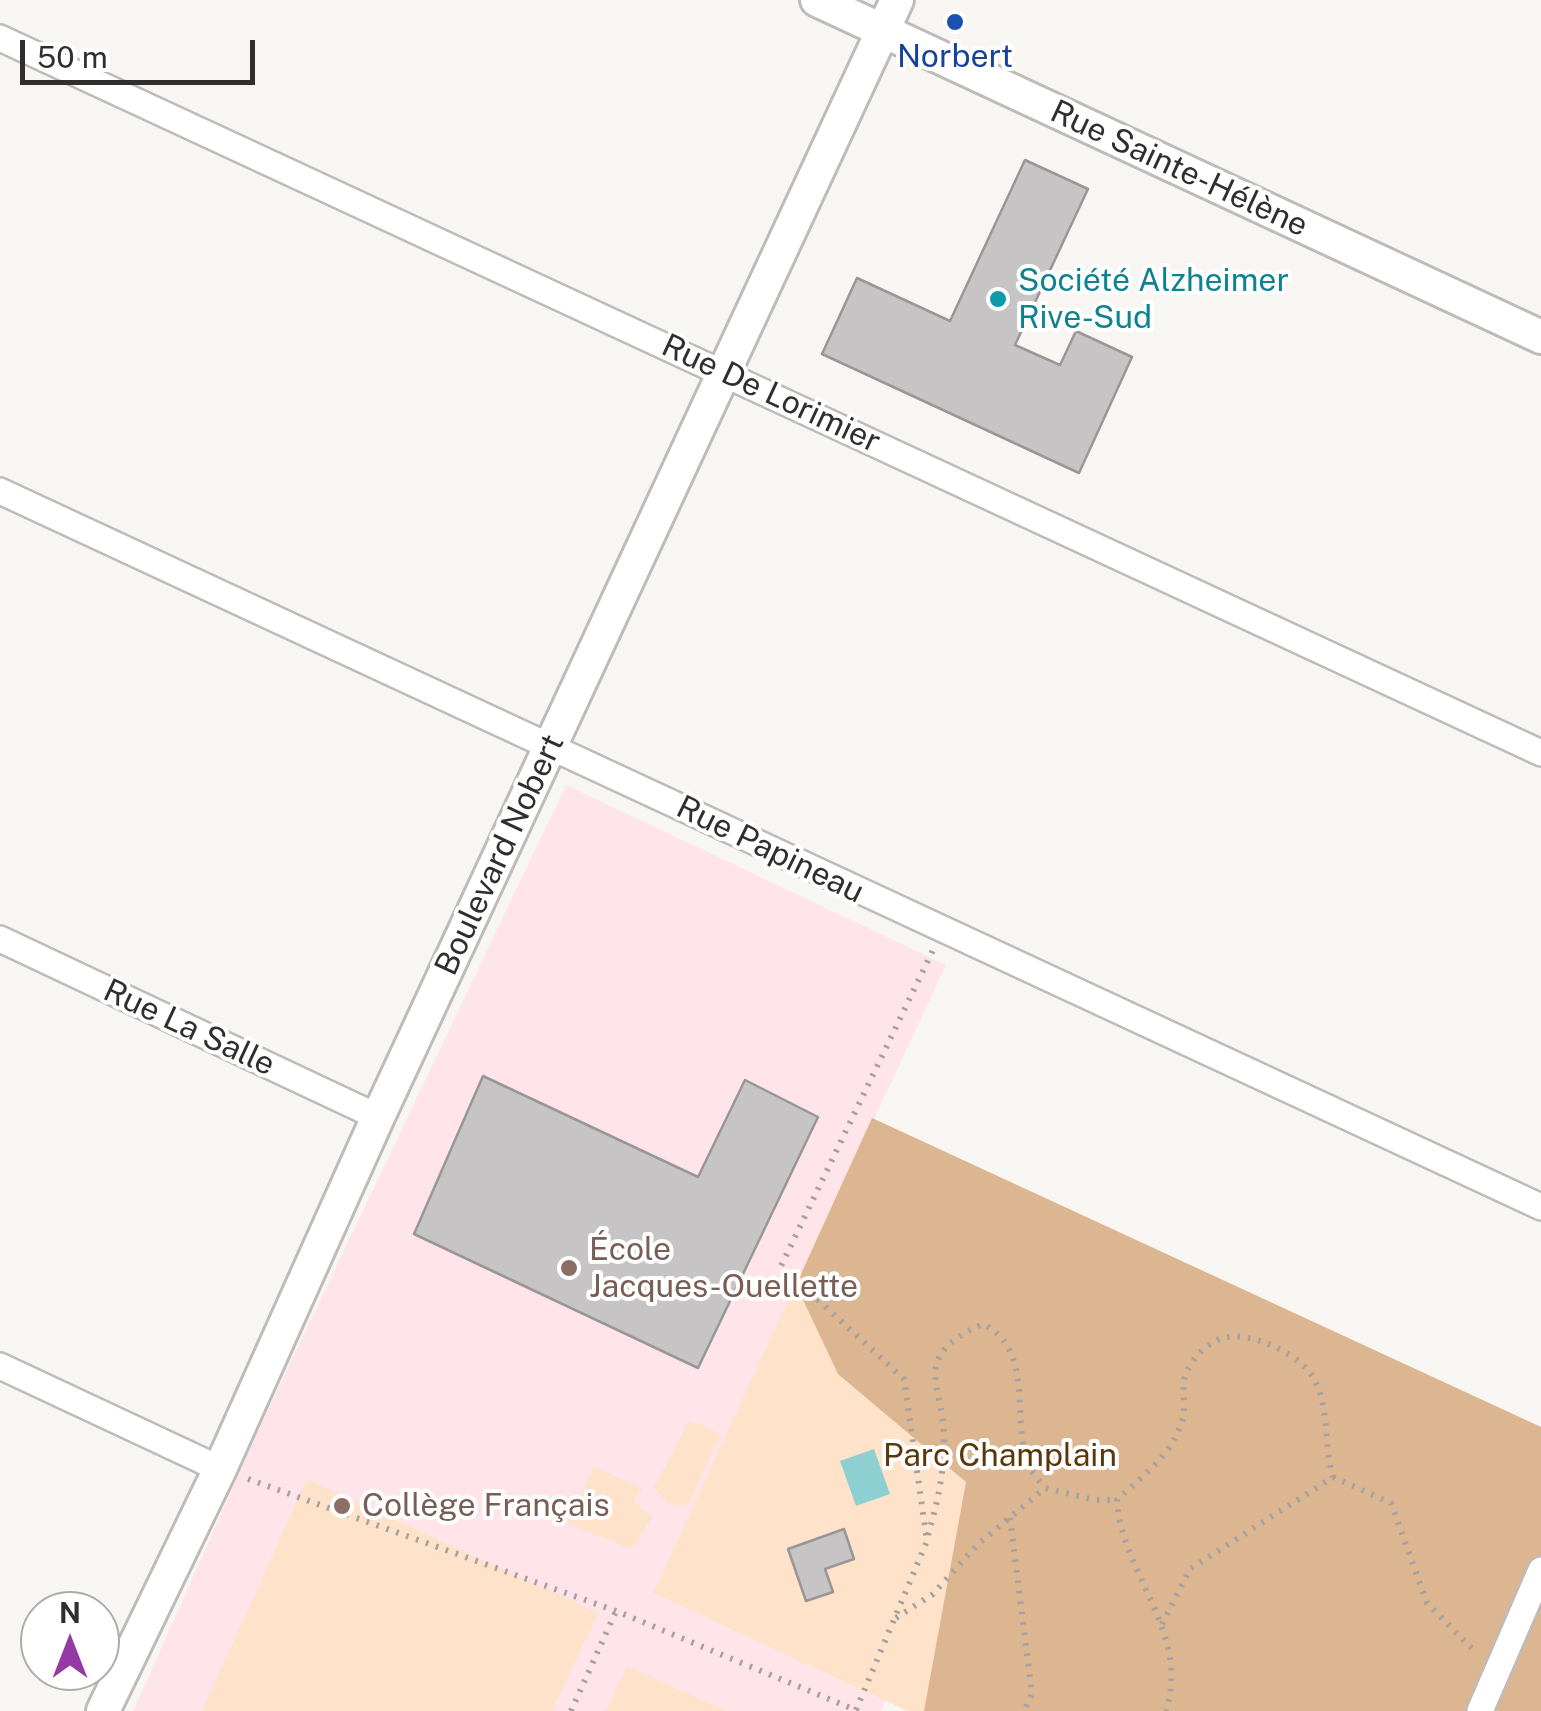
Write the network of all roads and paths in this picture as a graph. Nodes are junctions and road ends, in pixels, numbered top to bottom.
1 (817, 0) edge
2 (897, 0) edge
3 (883, 31) junction
4 (0, 38) edge
5 (1541, 337) edge
6 (724, 372) junction
7 (0, 491) edge
8 (552, 743) junction
9 (1541, 753) edge
10 (942, 931) junction
11 (0, 940) edge
12 (378, 1117) junction
13 (1541, 1206) edge
14 (0, 1366) edge
15 (220, 1468) junction
16 (1333, 1478) junction
17 (1045, 1488) junction
18 (1117, 1500) junction
19 (1010, 1517) junction
20 (926, 1541) junction
21 (1541, 1570) edge
22 (616, 1611) junction
23 (894, 1618) junction
24 (1162, 1624) junction
25 (1498, 1670) junction
26 (858, 1710) edge
27 (103, 1711) edge
28 (570, 1711) edge
29 (1024, 1711) edge
30 (1166, 1711) edge
31 (1480, 1711) edge

1 - 3 street, Rue Sainte-Hélène
2 - 3 street, Boulevard Nobert
3 - 5 street, Rue Sainte-Hélène
3 - 6 street, Boulevard Nobert
4 - 6 street, Rue De Lorimier
6 - 8 street, Boulevard Nobert
6 - 9 street, Rue De Lorimier
7 - 8 street, Rue Papineau
8 - 10 street, Rue Papineau
8 - 12 street, Boulevard Nobert
10 - 13 street, Rue Papineau
10 - 20 path
11 - 12 street, Rue La Salle
12 - 15 street, Boulevard Nobert
14 - 15 street
15 - 22 path
15 - 27 street, Boulevard Nobert
16 - 18 path
16 - 24 path
16 - 25 path
17 - 18 path
17 - 19 path
17 - 20 path
18 - 24 path
19 - 23 path
19 - 29 path
20 - 23 path
21 - 25 street
22 - 26 path
22 - 28 path
23 - 26 path
24 - 30 path
25 - 31 street

